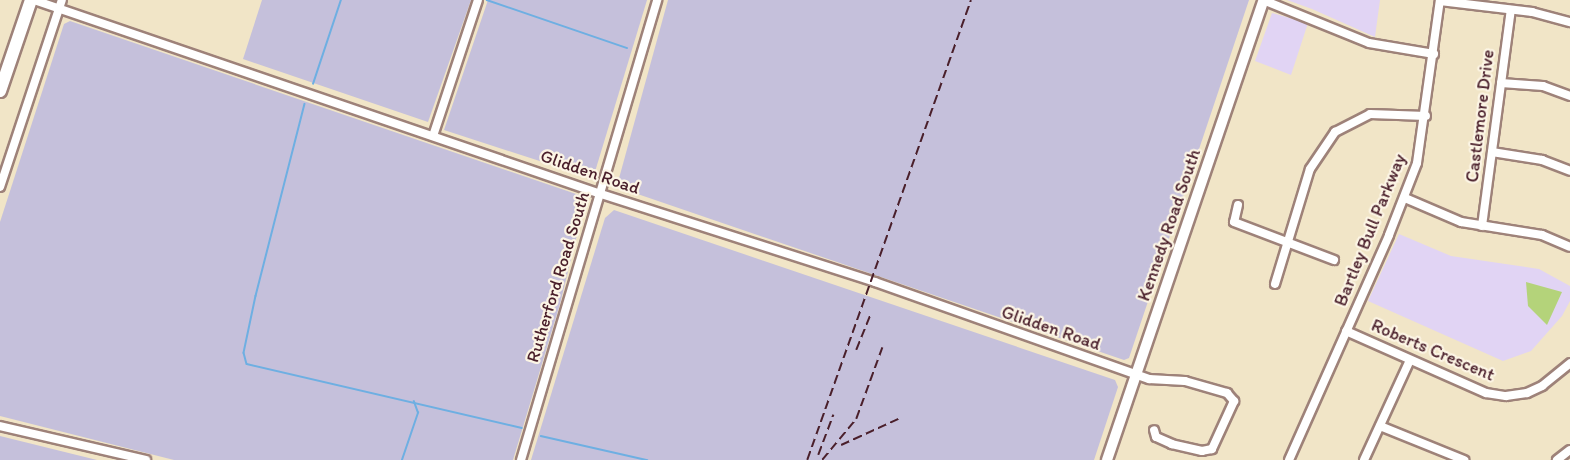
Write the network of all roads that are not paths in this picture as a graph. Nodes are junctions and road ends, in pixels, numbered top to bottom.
1 (478, 0) edge
2 (657, 0) edge
3 (1264, 0) edge
4 (1440, 0) edge
5 (31, 2) edge
6 (61, 4) edge
7 (1510, 10) junction
8 (1570, 22) edge
9 (1434, 54) junction
10 (1501, 83) junction
11 (0, 91) edge
12 (1570, 96) edge
13 (1426, 116) junction
14 (433, 136) junction
15 (1492, 153) junction
16 (1570, 171) edge
17 (0, 187) edge
18 (601, 194) junction
19 (1405, 198) junction
20 (1238, 205) dead end
21 (1482, 226) junction
22 (1288, 243) junction
23 (1570, 247) edge
24 (1334, 260) dead end
25 (1275, 284) dead end
26 (1346, 331) junction
27 (1410, 360) junction
28 (1570, 363) edge
29 (1136, 375) junction
30 (0, 426) edge
31 (1380, 426) junction
32 (1154, 430) dead end
33 (1570, 450) edge
34 (146, 460) edge
35 (521, 460) edge
36 (1107, 460) edge
37 (1289, 460) edge
38 (1364, 460) edge
39 (1464, 460) edge
40 (1557, 460) edge

1 - 14 street
2 - 18 street, Rutherford Road South
3 - 9 street
3 - 29 main road, Kennedy Road South
4 - 7 street
4 - 9 street, Bartley Bull Parkway
5 - 6 street, Glidden Road
5 - 11 highway
6 - 14 street, Glidden Road
6 - 17 street
7 - 8 street
7 - 10 street, Castlemore Drive
9 - 13 street, Bartley Bull Parkway
10 - 12 street
10 - 15 street, Castlemore Drive
13 - 19 street, Bartley Bull Parkway
13 - 22 street
14 - 18 street, Glidden Road
15 - 16 street
15 - 21 street, Castlemore Drive
18 - 29 street, Glidden Road
18 - 35 street, Rutherford Road South
19 - 21 street
19 - 26 street, Bartley Bull Parkway
20 - 22 street
21 - 23 street
22 - 24 street
22 - 25 street
26 - 27 street, Roberts Crescent
26 - 37 street, Bartley Bull Parkway
27 - 28 street, Roberts Crescent
27 - 31 street
29 - 32 street, Glidden Road
29 - 36 main road, Kennedy Road South
30 - 34 street
31 - 38 street
31 - 39 street
33 - 40 street

